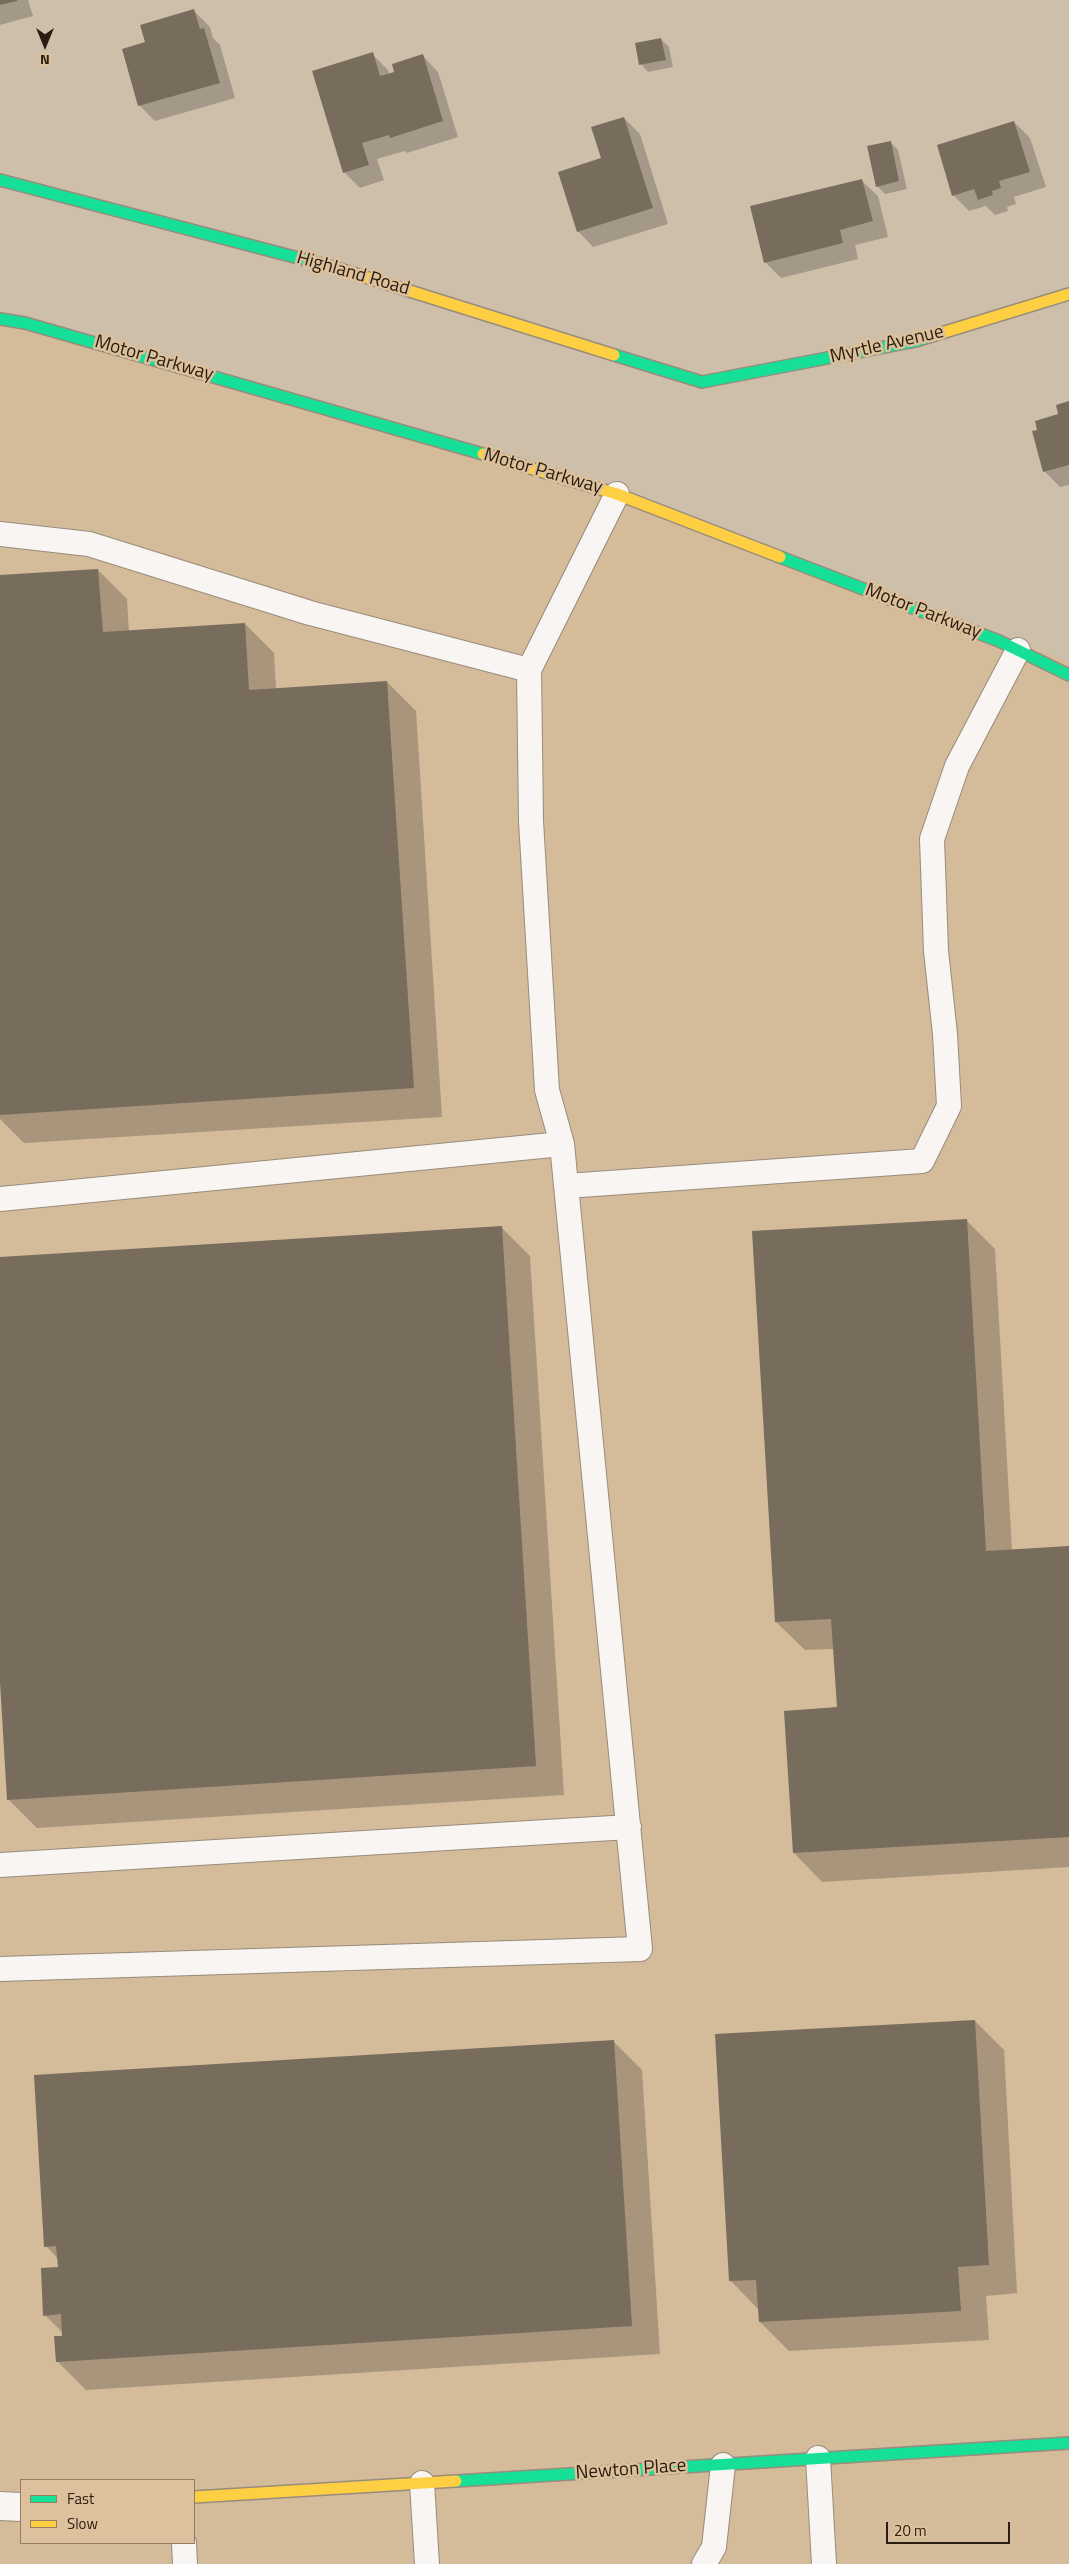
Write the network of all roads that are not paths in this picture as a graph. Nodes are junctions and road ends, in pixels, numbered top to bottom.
1 (0, 180) edge
2 (1069, 294) edge
3 (0, 319) edge
4 (702, 382) joint
5 (617, 494) junction
6 (0, 534) edge
7 (1018, 650) junction
8 (529, 670) junction
9 (1069, 675) edge
10 (562, 1144) junction
11 (566, 1186) junction
12 (0, 1199) edge
13 (629, 1827) junction
14 (0, 1865) edge
15 (0, 1969) edge
16 (1069, 2443) edge
17 (818, 2458) junction
18 (723, 2464) junction
19 (422, 2483) junction
20 (195, 2497) edge
21 (0, 2506) edge
22 (20, 2507) edge
23 (184, 2544) edge
24 (185, 2564) edge
25 (427, 2564) edge
26 (704, 2564) edge
27 (824, 2564) edge

1 - 4 street, Highland Road
2 - 4 street, Myrtle Avenue
3 - 5 street, Motor Parkway
5 - 7 street, Motor Parkway
5 - 8 lane
6 - 8 lane
7 - 9 street, Motor Parkway
7 - 11 lane
8 - 10 lane
10 - 11 lane
10 - 12 lane
11 - 13 lane
13 - 14 lane
13 - 15 lane
16 - 17 street, Newton Place
17 - 18 street, Newton Place
17 - 27 lane
18 - 19 street, Newton Place
18 - 26 lane
19 - 20 street, Newton Place
19 - 25 lane
21 - 22 street
23 - 24 lane

